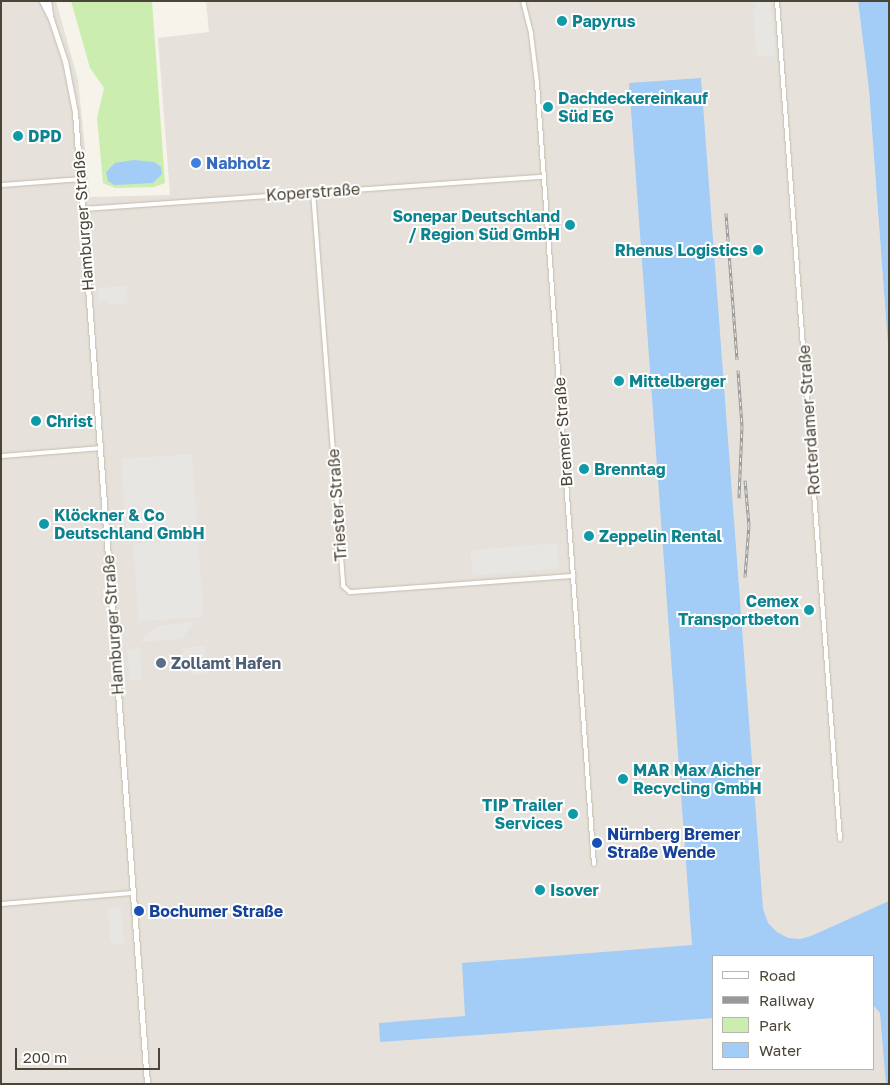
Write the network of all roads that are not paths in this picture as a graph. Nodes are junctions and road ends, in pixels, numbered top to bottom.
1 (42, 1) edge
2 (48, 1) edge
3 (523, 1) edge
4 (777, 1) edge
5 (51, 19) junction
6 (544, 177) junction
7 (80, 179) junction
8 (1, 185) edge
9 (312, 192) junction
10 (82, 209) junction
11 (100, 448) junction
12 (1, 456) edge
13 (574, 576) junction
14 (840, 839) dead end
15 (594, 864) dead end
16 (133, 893) junction
17 (1, 904) edge
18 (147, 1084) edge

1 - 5 street, Hamburger Straße
2 - 5 street, Hamburger Straße
3 - 6 street, Bremer Straße
4 - 14 street, Rotterdamer Straße
5 - 7 street, Hamburger Straße
6 - 9 street, Koperstraße
6 - 13 street, Bremer Straße
7 - 8 street
7 - 10 street, Hamburger Straße
9 - 10 street, Koperstraße
9 - 13 street, Triester Straße
10 - 11 street, Hamburger Straße
11 - 12 street
11 - 16 street, Hamburger Straße
13 - 15 street, Bremer Straße
16 - 17 street
16 - 18 street, Hamburger Straße

